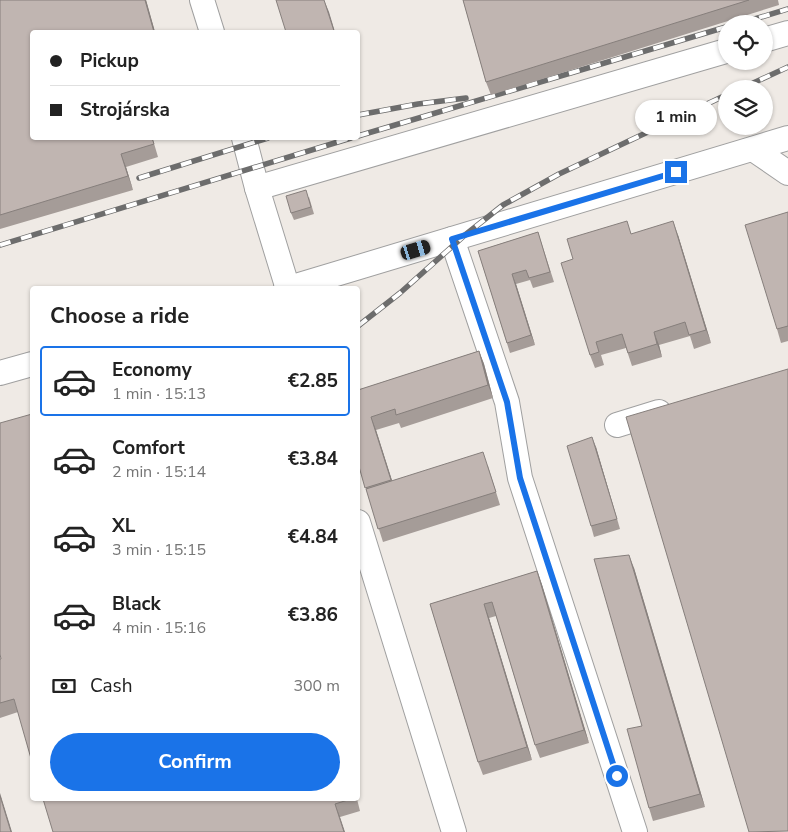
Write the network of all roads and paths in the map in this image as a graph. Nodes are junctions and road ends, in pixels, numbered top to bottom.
1 (202, 0) edge
2 (211, 30) edge
3 (788, 33) edge
4 (773, 37) edge
5 (718, 53) edge
6 (788, 138) edge
7 (245, 140) edge
8 (753, 149) junction
9 (788, 173) edge
10 (257, 188) junction
11 (452, 239) junction
12 (287, 286) edge
13 (298, 286) edge
14 (30, 365) edge
15 (0, 373) edge
16 (678, 407) edge
17 (617, 425) dead end
18 (360, 528) edge
19 (454, 832) edge
20 (635, 832) edge

1 - 2 street
3 - 4 street
5 - 10 street
6 - 8 street
7 - 10 street
8 - 9 street
8 - 11 street
10 - 12 street
11 - 13 street
11 - 20 street
14 - 15 street
16 - 17 street
18 - 19 street

